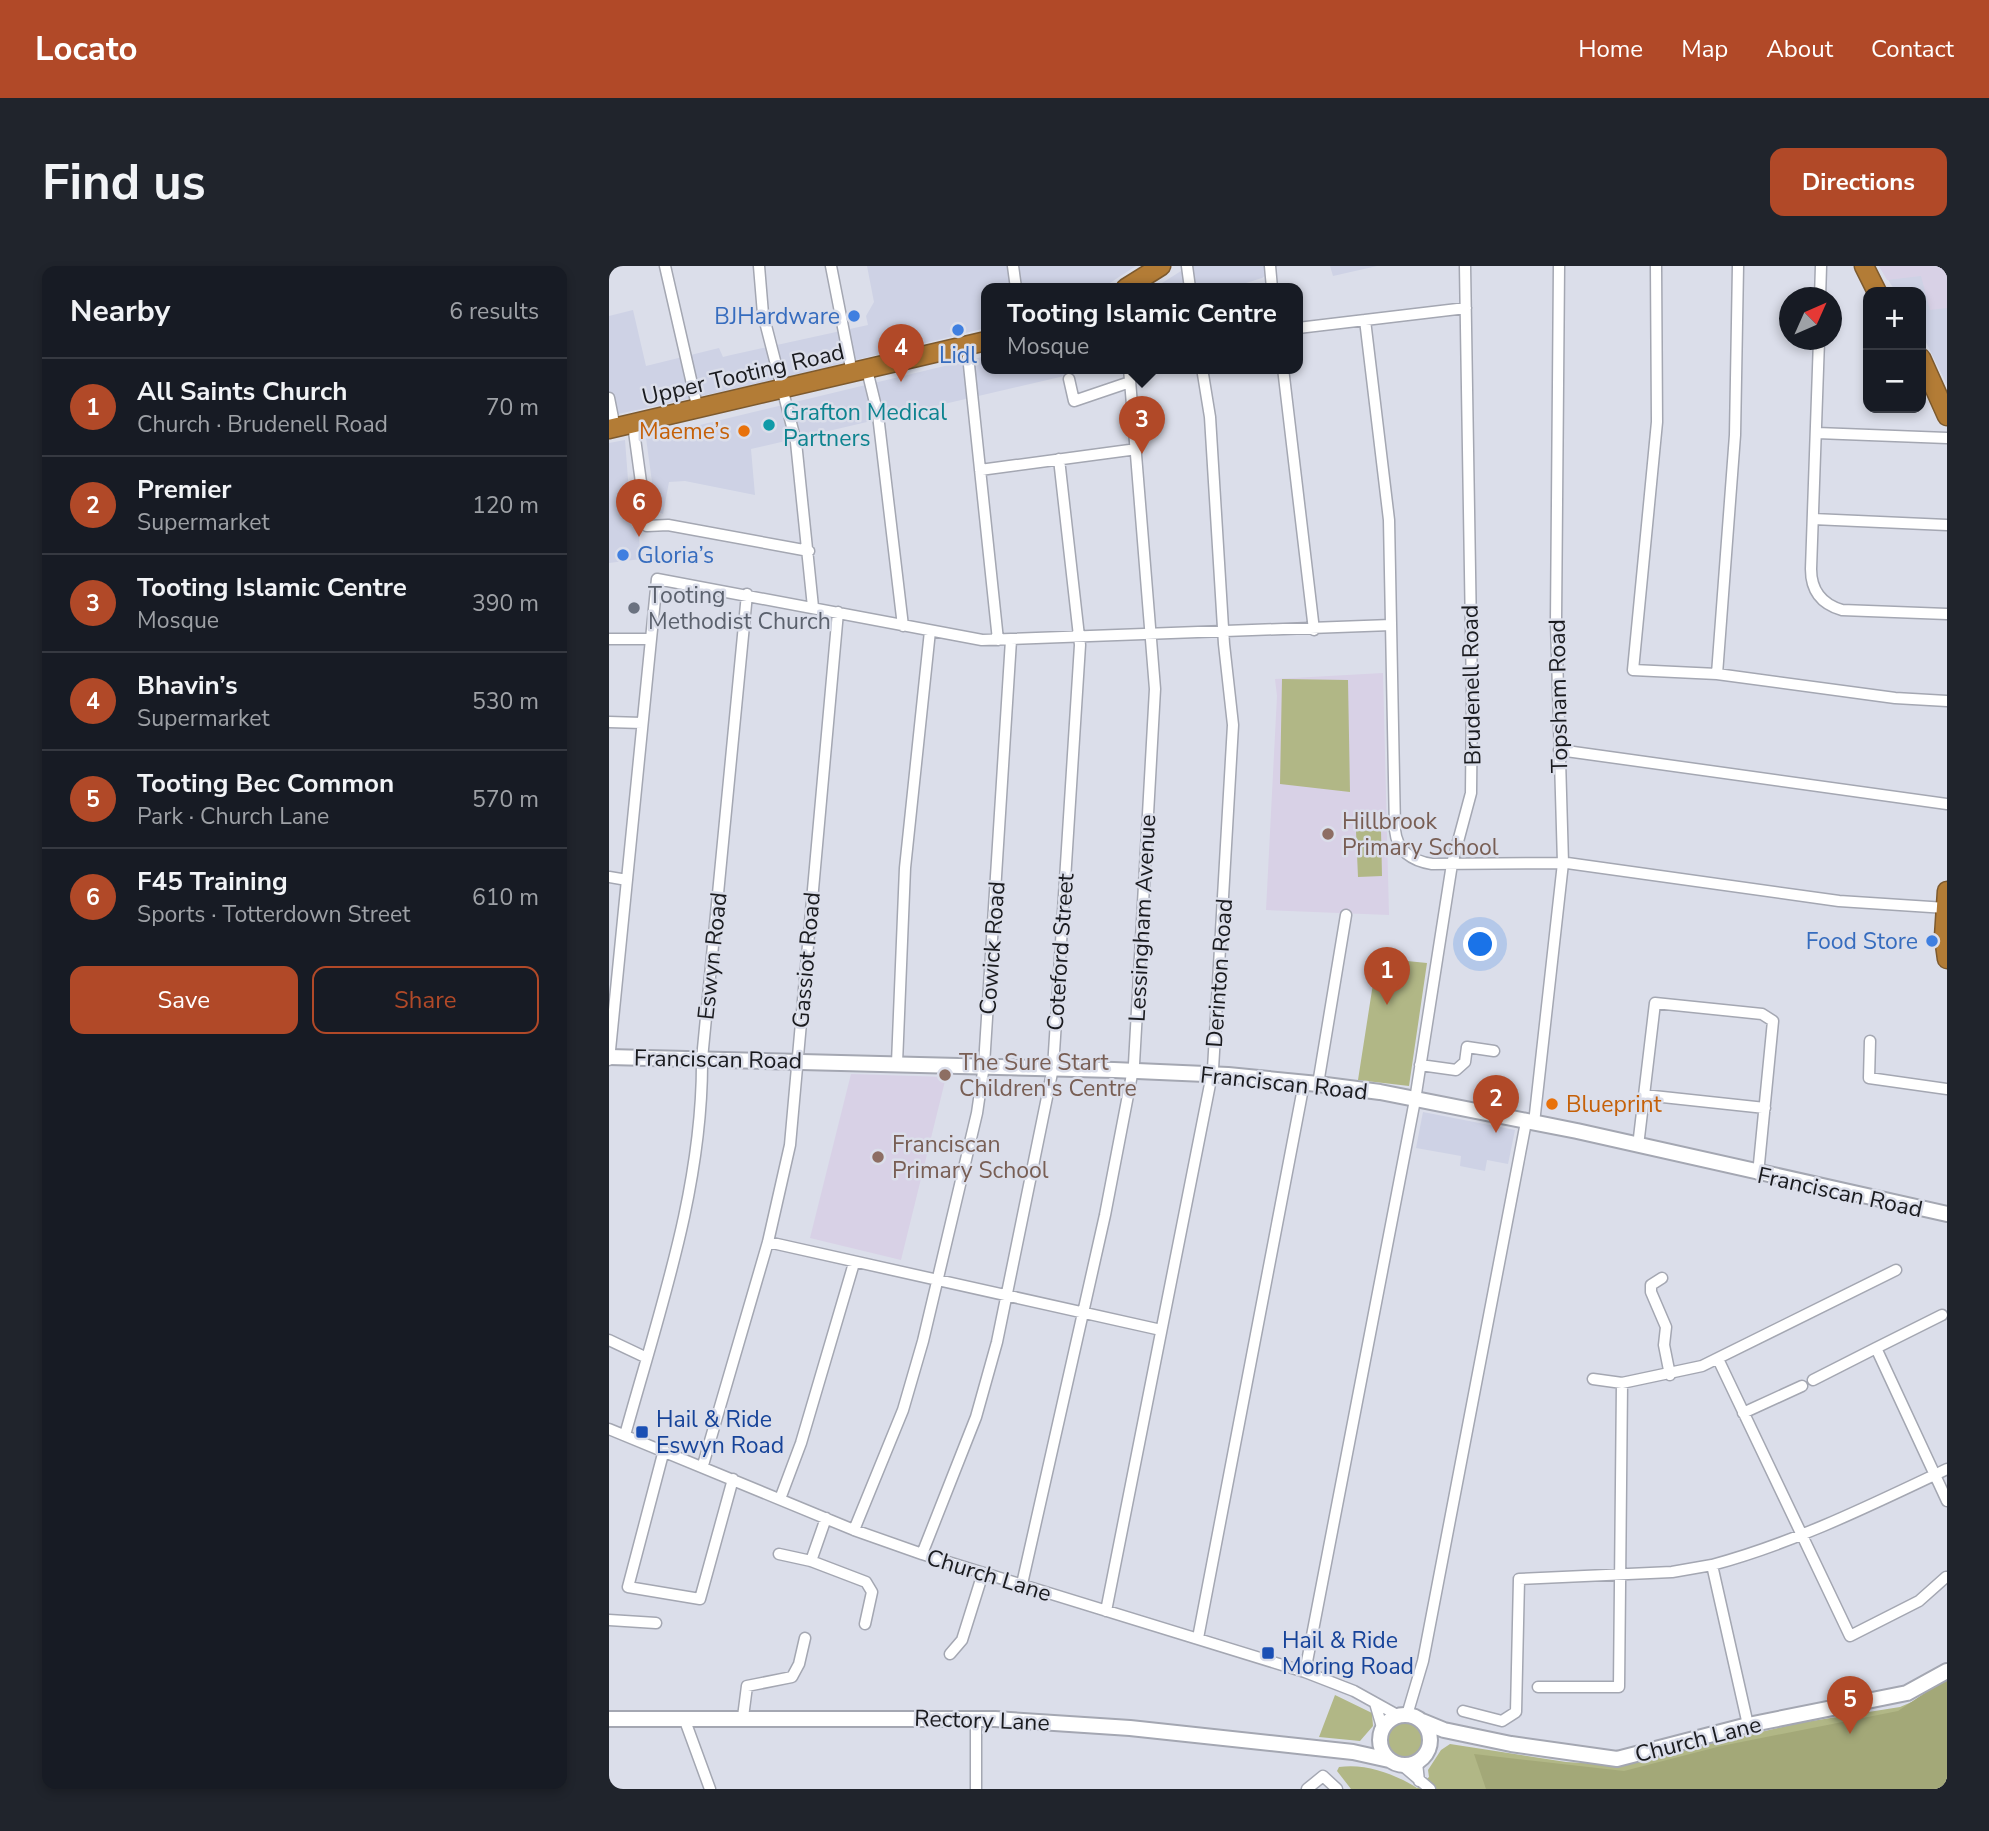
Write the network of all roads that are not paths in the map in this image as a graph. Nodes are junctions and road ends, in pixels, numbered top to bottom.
1 (665, 266) edge
2 (759, 266) edge
3 (831, 266) edge
4 (1465, 266) edge
5 (1559, 266) edge
6 (1656, 266) edge
7 (1738, 266) edge
8 (1821, 266) edge
9 (1864, 266) edge
10 (1154, 268) edge
11 (1133, 283) edge
12 (1820, 287) edge
13 (1874, 287) edge
14 (1465, 308) junction
15 (1365, 320) junction
16 (1303, 327) edge
17 (981, 342) edge
18 (967, 346) junction
19 (1819, 350) edge
20 (1926, 369) edge
21 (860, 372) junction
22 (1129, 374) edge
23 (1203, 374) edge
24 (1284, 374) edge
25 (1069, 379) dead end
26 (1130, 382) junction
27 (783, 390) junction
28 (609, 398) edge
29 (698, 410) junction
30 (1947, 416) edge
31 (633, 424) junction
32 (612, 429) edge
33 (1817, 433) junction
34 (1947, 438) edge
35 (1137, 449) junction
36 (1059, 459) junction
37 (980, 470) junction
38 (1814, 519) junction
39 (1947, 525) edge
40 (809, 551) junction
41 (747, 594) junction
42 (813, 607) junction
43 (838, 612) junction
44 (1947, 614) edge
45 (1391, 625) junction
46 (903, 626) junction
47 (1314, 630) junction
48 (930, 631) junction
49 (1152, 634) junction
50 (1223, 634) junction
51 (1079, 638) junction
52 (609, 639) edge
53 (650, 639) junction
54 (998, 640) junction
55 (1011, 640) junction
56 (1717, 674) junction
57 (1947, 701) edge
58 (609, 722) edge
59 (642, 723) junction
60 (1559, 750) junction
61 (1947, 804) edge
62 (1563, 863) junction
63 (1452, 864) junction
64 (609, 877) edge
65 (627, 880) junction
66 (1946, 900) edge
67 (1346, 915) dead end
68 (1947, 959) edge
69 (613, 969) edge
70 (1870, 1041) dead end
71 (1494, 1051) dead end
72 (609, 1058) edge
73 (702, 1059) junction
74 (796, 1060) junction
75 (897, 1063) junction
76 (984, 1065) junction
77 (1420, 1065) junction
78 (1053, 1068) junction
79 (1133, 1071) junction
80 (1213, 1074) junction
81 (1311, 1083) junction
82 (1947, 1089) edge
83 (1416, 1093) junction
84 (1644, 1095) junction
85 (1765, 1108) junction
86 (1530, 1123) junction
87 (1638, 1146) junction
88 (1758, 1174) junction
89 (1947, 1214) edge
90 (768, 1242) junction
91 (853, 1263) junction
92 (1896, 1270) dead end
93 (1662, 1278) dead end
94 (939, 1279) junction
95 (1007, 1295) junction
96 (1083, 1311) junction
97 (1942, 1315) dead end
98 (1161, 1330) junction
99 (609, 1340) edge
100 (1876, 1348) junction
101 (647, 1358) junction
102 (1718, 1359) junction
103 (1670, 1375) junction
104 (1593, 1379) dead end
105 (1813, 1380) dead end
106 (1622, 1383) junction
107 (1802, 1386) dead end
108 (1744, 1413) junction
109 (609, 1429) edge
110 (625, 1435) junction
111 (664, 1450) junction
112 (703, 1465) junction
113 (1947, 1469) edge
114 (1935, 1475) junction
115 (733, 1479) junction
116 (780, 1499) junction
117 (1947, 1501) edge
118 (826, 1518) junction
119 (854, 1530) junction
120 (1801, 1535) junction
121 (779, 1554) dead end
122 (922, 1554) junction
123 (811, 1561) junction
124 (1713, 1565) junction
125 (983, 1573) junction
126 (1619, 1574) junction
127 (1946, 1577) edge
128 (1022, 1584) junction
129 (1106, 1611) junction
130 (609, 1620) edge
131 (656, 1623) dead end
132 (865, 1624) dead end
133 (805, 1638) dead end
134 (1198, 1638) junction
135 (950, 1654) dead end
136 (1947, 1671) edge
137 (1305, 1672) junction
138 (1538, 1688) dead end
139 (1375, 1703) junction
140 (1462, 1711) dead end
141 (1403, 1715) junction
142 (743, 1717) junction
143 (684, 1718) junction
144 (609, 1719) edge
145 (976, 1719) junction
146 (1422, 1721) junction
147 (1748, 1725) junction
148 (1444, 1730) junction
149 (1381, 1732) junction
150 (1431, 1740) junction
151 (1353, 1752) junction
152 (1389, 1760) junction
153 (1410, 1764) junction
154 (710, 1789) edge
155 (976, 1789) edge
156 (1307, 1789) edge
157 (1337, 1789) edge
158 (1430, 1789) edge

1 - 29 street
2 - 27 street
3 - 21 street
4 - 14 street, Brudenell Road
5 - 60 street, Topsham Road
6 - 56 street
7 - 56 street
8 - 12 street
9 - 13 highway
10 - 11 highway
14 - 15 street
14 - 63 street, Brudenell Road
15 - 16 street
15 - 45 street
17 - 18 highway, Upper Tooting Road
18 - 21 highway, Upper Tooting Road
18 - 37 street
19 - 33 street
20 - 30 highway
21 - 27 highway, Upper Tooting Road
21 - 46 street
22 - 26 street, Lessingham Avenue
23 - 50 street, Derinton Road
24 - 47 street
25 - 26 street
26 - 35 street, Lessingham Avenue
27 - 29 highway, Upper Tooting Road
27 - 40 street
28 - 32 street
29 - 31 highway, Upper Tooting Road
31 - 32 highway, Upper Tooting Road
31 - 40 street
33 - 34 street
33 - 38 street
35 - 36 street
35 - 49 street, Lessingham Avenue
36 - 37 street
36 - 51 street, Coteford Street
37 - 54 street
38 - 39 street
38 - 44 street
40 - 42 street
41 - 42 street
41 - 53 street
41 - 73 street, Eswyn Road
42 - 43 street
43 - 46 street
43 - 74 street, Gassiot Road
45 - 47 street
45 - 63 street
46 - 48 street
47 - 50 street
48 - 54 street
48 - 75 street
49 - 50 street
49 - 51 street
49 - 79 street, Lessingham Avenue
50 - 80 street, Derinton Road
51 - 55 street
51 - 78 street, Coteford Street
52 - 53 street
53 - 59 street
54 - 55 street
55 - 76 street, Cowick Road
56 - 57 street
58 - 59 street
59 - 65 street
60 - 61 street
60 - 62 street, Topsham Road
62 - 63 street
62 - 66 street
62 - 86 street, Topsham Road
63 - 77 street, Brudenell Road
64 - 65 street
65 - 69 street
66 - 68 highway
67 - 81 street
69 - 72 street
70 - 82 street
71 - 77 street
72 - 73 main road, Franciscan Road
73 - 74 main road, Franciscan Road
73 - 101 street, Eswyn Road
74 - 75 main road, Franciscan Road
74 - 90 street, Gassiot Road
75 - 76 main road, Franciscan Road
76 - 78 main road, Franciscan Road
76 - 94 street, Cowick Road
77 - 83 street, Brudenell Road
78 - 79 main road, Franciscan Road
78 - 95 street, Coteford Street
79 - 80 main road, Franciscan Road
79 - 96 street, Lessingham Avenue
80 - 81 main road, Franciscan Road
80 - 98 street, Derinton Road
81 - 83 main road, Franciscan Road
81 - 134 street
83 - 86 main road, Franciscan Road
83 - 137 street, Brudenell Road
84 - 85 street
84 - 85 street
84 - 87 street
85 - 88 street
86 - 87 main road, Franciscan Road
86 - 141 street, Topsham Road
87 - 88 main road, Franciscan Road
88 - 89 main road, Franciscan Road
90 - 91 street
90 - 112 street, Gassiot Road
91 - 94 street
91 - 116 street
92 - 102 street
93 - 103 street
94 - 95 street
94 - 119 street, Cowick Road
95 - 96 street
95 - 122 street, Coteford Street
96 - 98 street
96 - 128 street, Lessingham Avenue
97 - 100 street
98 - 129 street, Derinton Road
99 - 101 street
100 - 105 street
100 - 114 street
101 - 110 street, Eswyn Road
102 - 103 street
102 - 108 street
103 - 106 street
104 - 106 street
106 - 126 street
107 - 108 street
108 - 120 street
109 - 110 street, Church Lane
110 - 111 street, Church Lane
111 - 112 street, Church Lane
111 - 115 street
112 - 115 street, Church Lane
113 - 114 street
114 - 117 street
114 - 120 street
115 - 116 street, Church Lane
116 - 118 street, Church Lane
118 - 119 street, Church Lane
118 - 123 street
119 - 122 street, Church Lane
120 - 124 street
120 - 127 street
121 - 123 street
122 - 125 street, Church Lane
123 - 132 street
124 - 126 street
124 - 147 street
125 - 128 street, Church Lane
125 - 135 street
126 - 138 street
126 - 140 street
128 - 129 street, Church Lane
129 - 134 street, Church Lane
130 - 131 street
133 - 142 street
134 - 137 street, Church Lane
136 - 147 main road, Church Lane
137 - 139 street, Church Lane
139 - 141 street, Church Lane
139 - 149 street
141 - 146 main road
141 - 149 main road
142 - 143 main road, Rectory Lane
142 - 145 main road, Rectory Lane
143 - 144 main road, Rectory Lane
143 - 154 street
145 - 151 main road, Rectory Lane
145 - 155 street
146 - 148 main road, Church Lane
146 - 150 main road
147 - 148 main road, Church Lane
148 - 150 main road
149 - 151 main road
149 - 152 main road
150 - 153 main road
151 - 152 main road, Rectory Lane
152 - 153 main road
153 - 158 street
156 - 157 street

